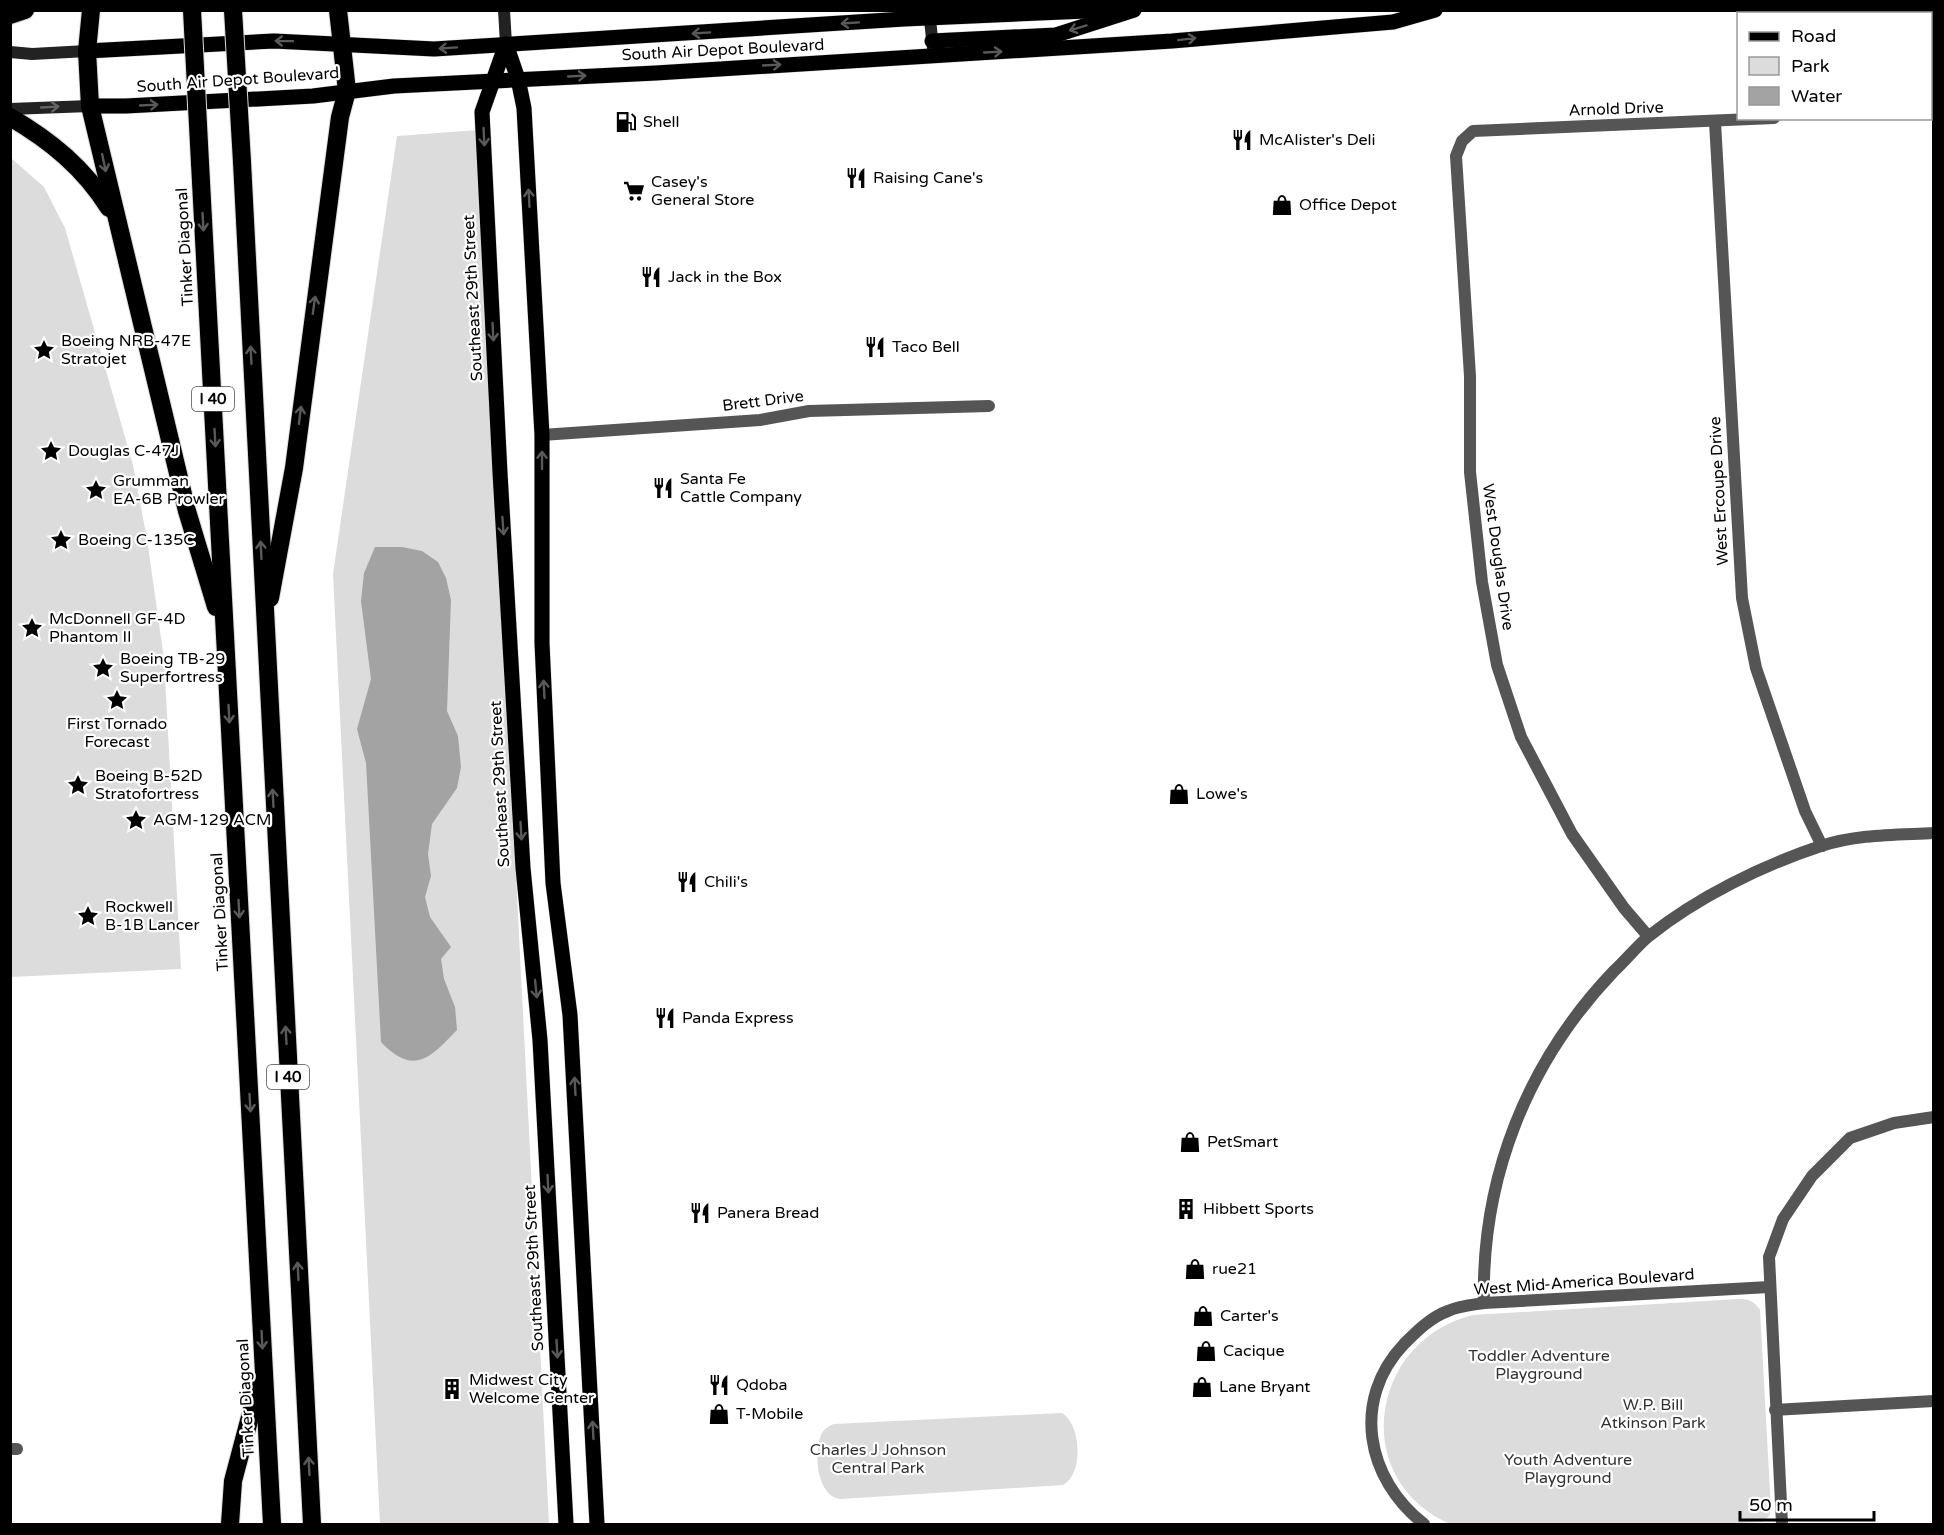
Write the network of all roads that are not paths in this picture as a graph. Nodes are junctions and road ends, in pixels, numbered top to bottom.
1 (25, 10) edge
2 (92, 10) edge
3 (192, 10) edge
4 (233, 10) edge
5 (338, 10) edge
6 (504, 10) edge
7 (1110, 10) edge
8 (1134, 10) edge
9 (1435, 10) edge
10 (10, 15) edge
11 (929, 15) edge
12 (343, 44) junction
13 (506, 44) junction
14 (933, 48) junction
15 (87, 51) junction
16 (10, 52) edge
17 (518, 79) junction
18 (492, 80) junction
19 (347, 91) junction
20 (90, 106) junction
21 (10, 109) edge
22 (10, 117) edge
23 (1744, 120) edge
24 (1715, 122) junction
25 (1462, 141) joint
26 (117, 221) junction
27 (988, 406) dead end
28 (542, 435) junction
29 (265, 630) junction
30 (225, 635) junction
31 (1934, 832) edge
32 (1822, 846) junction
33 (1648, 936) junction
34 (1934, 1117) edge
35 (1769, 1287) junction
36 (1484, 1304) junction
37 (264, 1367) junction
38 (1934, 1401) edge
39 (1775, 1410) junction
40 (230, 1524) edge
41 (272, 1524) edge
42 (312, 1524) edge
43 (566, 1524) edge
44 (597, 1524) edge
45 (1424, 1524) edge
46 (1782, 1524) edge

1 - 10 highway
2 - 15 highway
3 -> 30 highway, Tinker Diagonal / I 40, bridge
29 -> 4 highway, I 40, bridge
5 - 12 highway
6 - 13 main road, Southeast 29th Street
7 - 11 main road, South Air Depot Boulevard
8 -> 14 main road
14 -> 9 main road, South Air Depot Boulevard
11 -> 13 main road, South Air Depot Boulevard
11 - 14 main road
13 -> 12 main road, South Air Depot Boulevard
12 -> 15 main road, South Air Depot Boulevard
12 - 19 highway
13 - 17 main road, Southeast 29th Street
13 - 18 main road, Southeast 29th Street
17 -> 14 main road, South Air Depot Boulevard
15 - 16 main road, South Air Depot Boulevard
15 - 20 highway
17 - 18 main road, South Air Depot Boulevard
28 -> 17 main road, Southeast 29th Street
18 - 19 main road, South Air Depot Boulevard
18 -> 43 main road, Southeast 29th Street
20 -> 19 main road, South Air Depot Boulevard
29 -> 19 highway
21 -> 20 main road, South Air Depot Boulevard
20 -> 26 highway
22 - 26 highway
23 - 24 street, Arnold Drive
24 - 25 street, Arnold Drive
24 - 32 street, West Ercoupe Drive
25 - 33 street, West Douglas Drive
26 - 30 highway
27 - 28 street, Brett Drive
44 -> 28 main road, Southeast 29th Street
42 -> 29 highway, I 40
30 -> 37 highway, Tinker Diagonal / I 40
31 - 32 street
32 - 33 street
33 - 36 street
34 - 35 street
35 - 36 street, West Mid-America Boulevard
35 - 39 street
36 - 45 street, West Mid-America Boulevard
37 - 40 highway
37 - 41 highway, Tinker Diagonal / I 40
38 - 39 street
39 - 46 street

